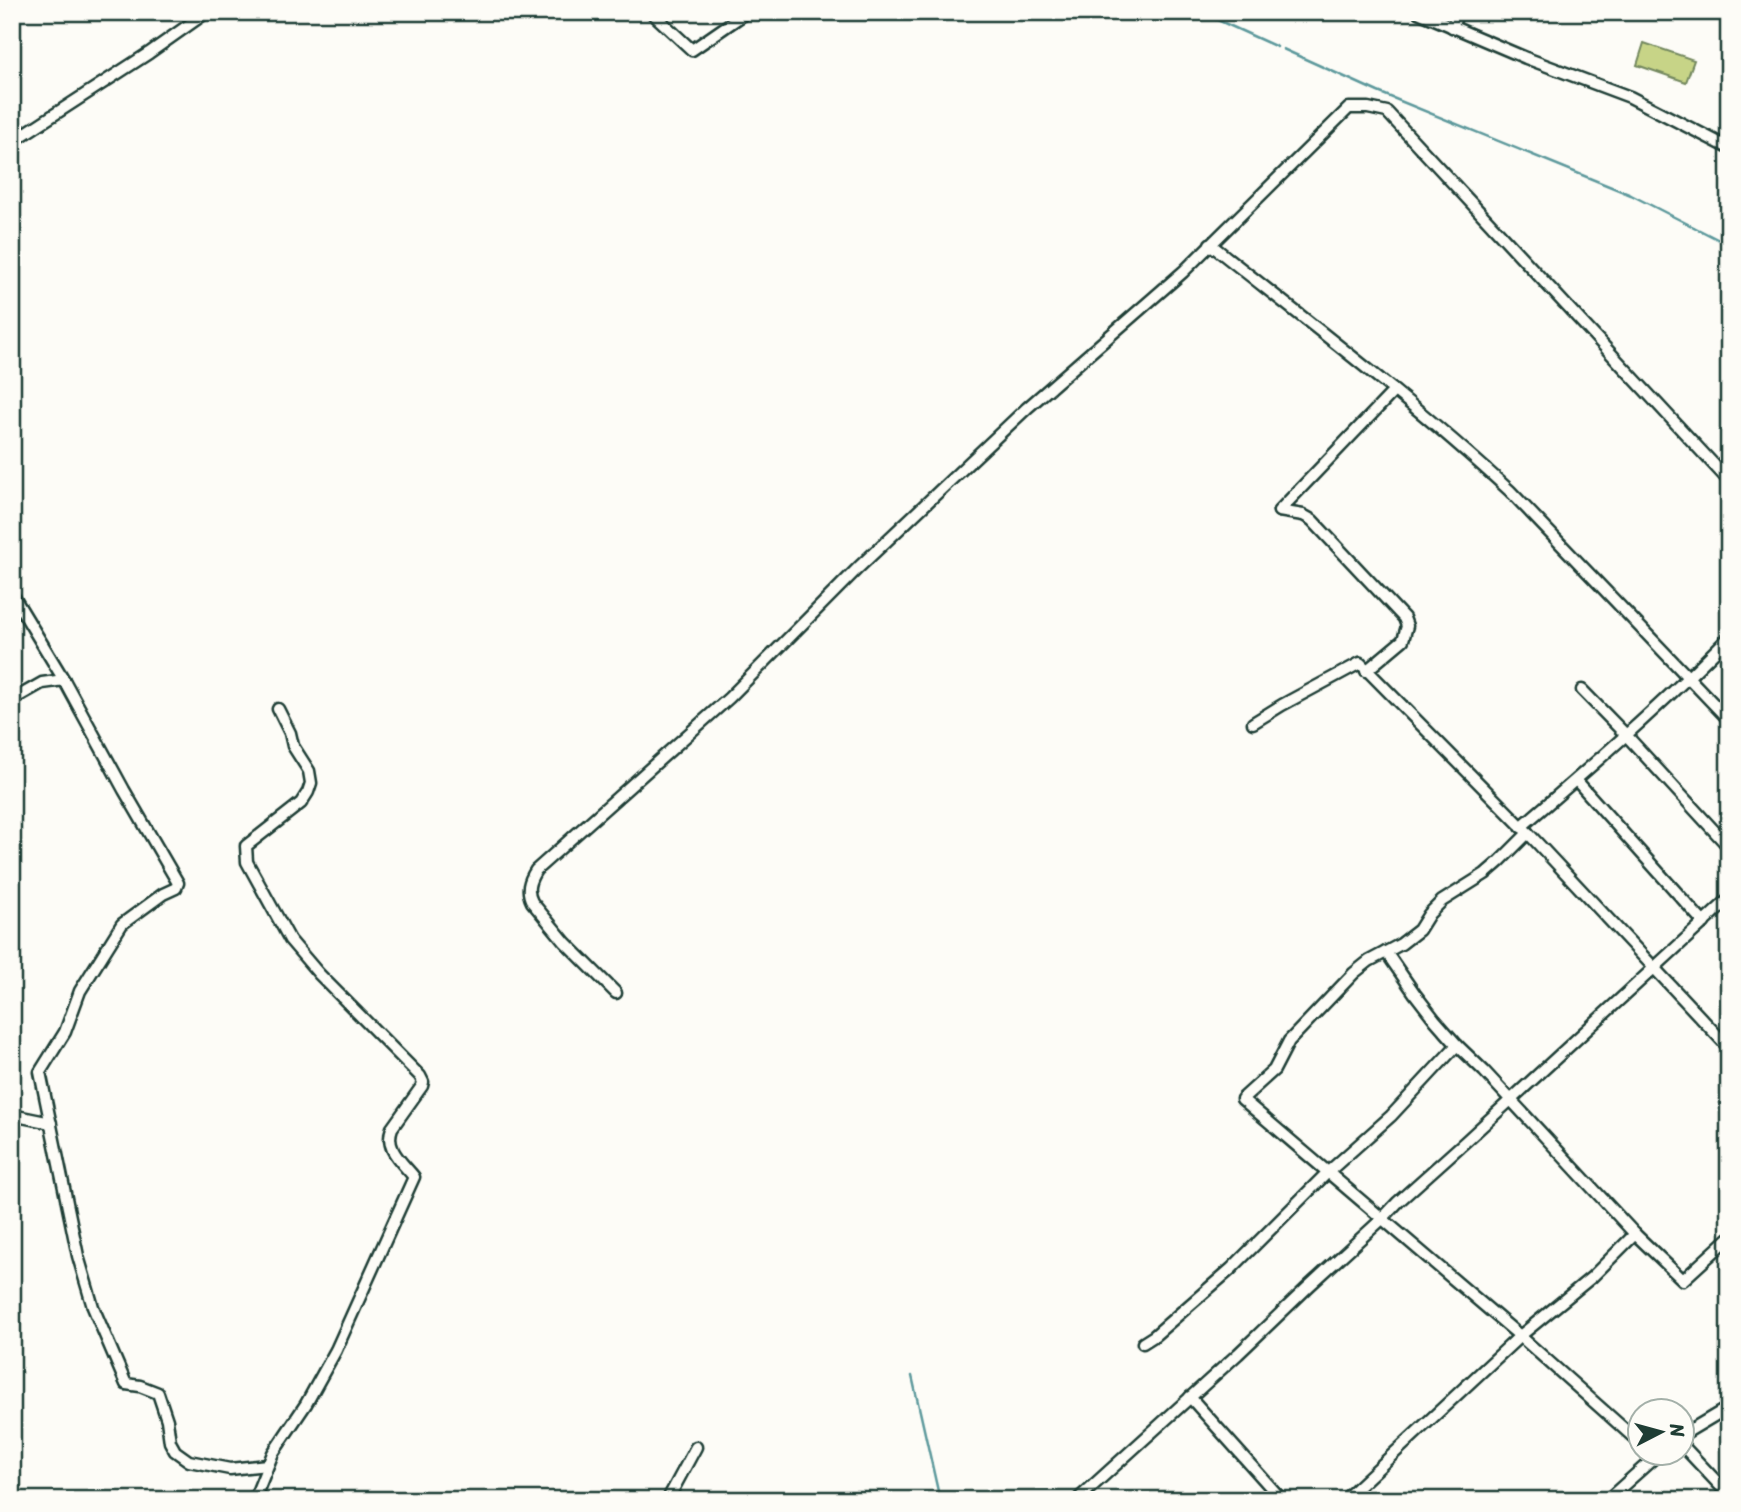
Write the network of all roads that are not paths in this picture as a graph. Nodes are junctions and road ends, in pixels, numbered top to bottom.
1 (207, 12) edge
2 (651, 12) edge
3 (747, 12) edge
4 (1418, 12) edge
5 (1458, 12) edge
6 (1452, 27) junction
7 (12, 142) edge
8 (1729, 148) edge
9 (1210, 244) junction
10 (1394, 391) junction
11 (1729, 481) edge
12 (12, 594) edge
13 (1729, 637) edge
14 (1366, 671) junction
15 (1689, 677) junction
16 (64, 680) junction
17 (1582, 690) dead end
18 (12, 700) edge
19 (278, 709) dead end
20 (1729, 720) edge
21 (1252, 723) dead end
22 (1626, 735) junction
23 (1576, 780) junction
24 (1524, 830) junction
25 (1729, 847) edge
26 (1729, 899) edge
27 (1704, 923) junction
28 (1386, 952) junction
29 (1654, 969) junction
30 (616, 993) dead end
31 (1457, 1045) junction
32 (1729, 1048) edge
33 (1510, 1101) junction
34 (12, 1115) edge
35 (51, 1123) junction
36 (1328, 1172) junction
37 (1382, 1219) junction
38 (1635, 1234) junction
39 (1729, 1238) edge
40 (1520, 1336) junction
41 (1143, 1343) dead end
42 (1190, 1397) junction
43 (1729, 1407) edge
44 (1696, 1427) edge
45 (1626, 1431) edge
46 (696, 1447) dead end
47 (1696, 1461) edge
48 (267, 1465) junction
49 (1642, 1466) edge
50 (1726, 1496) edge
51 (254, 1500) edge
52 (672, 1500) edge
53 (1077, 1500) edge
54 (1282, 1500) edge
55 (1344, 1500) edge
56 (1608, 1500) edge

1 - 7 street
2 - 3 street
4 - 6 street
5 - 6 street
6 - 8 street
9 - 10 street
9 - 11 street
9 - 30 street
10 - 14 street
10 - 15 street
12 - 16 street
13 - 15 street
14 - 21 street
14 - 24 street
15 - 20 street
15 - 22 street
16 - 18 street
16 - 35 street
17 - 22 street
19 - 48 street
22 - 23 street
22 - 25 street
23 - 24 street
23 - 27 street
24 - 28 street
24 - 29 street
26 - 27 street
27 - 29 street
28 - 31 street
28 - 36 street
29 - 32 street
29 - 33 street
31 - 33 street
31 - 36 street
33 - 37 street
33 - 38 street
34 - 35 street
35 - 48 street
36 - 37 street
36 - 41 street
37 - 40 street
37 - 42 street
38 - 39 street
38 - 40 street
40 - 45 street
40 - 55 street
42 - 53 street
42 - 54 street
43 - 44 street
46 - 52 street
47 - 50 street
48 - 51 street
49 - 56 street

